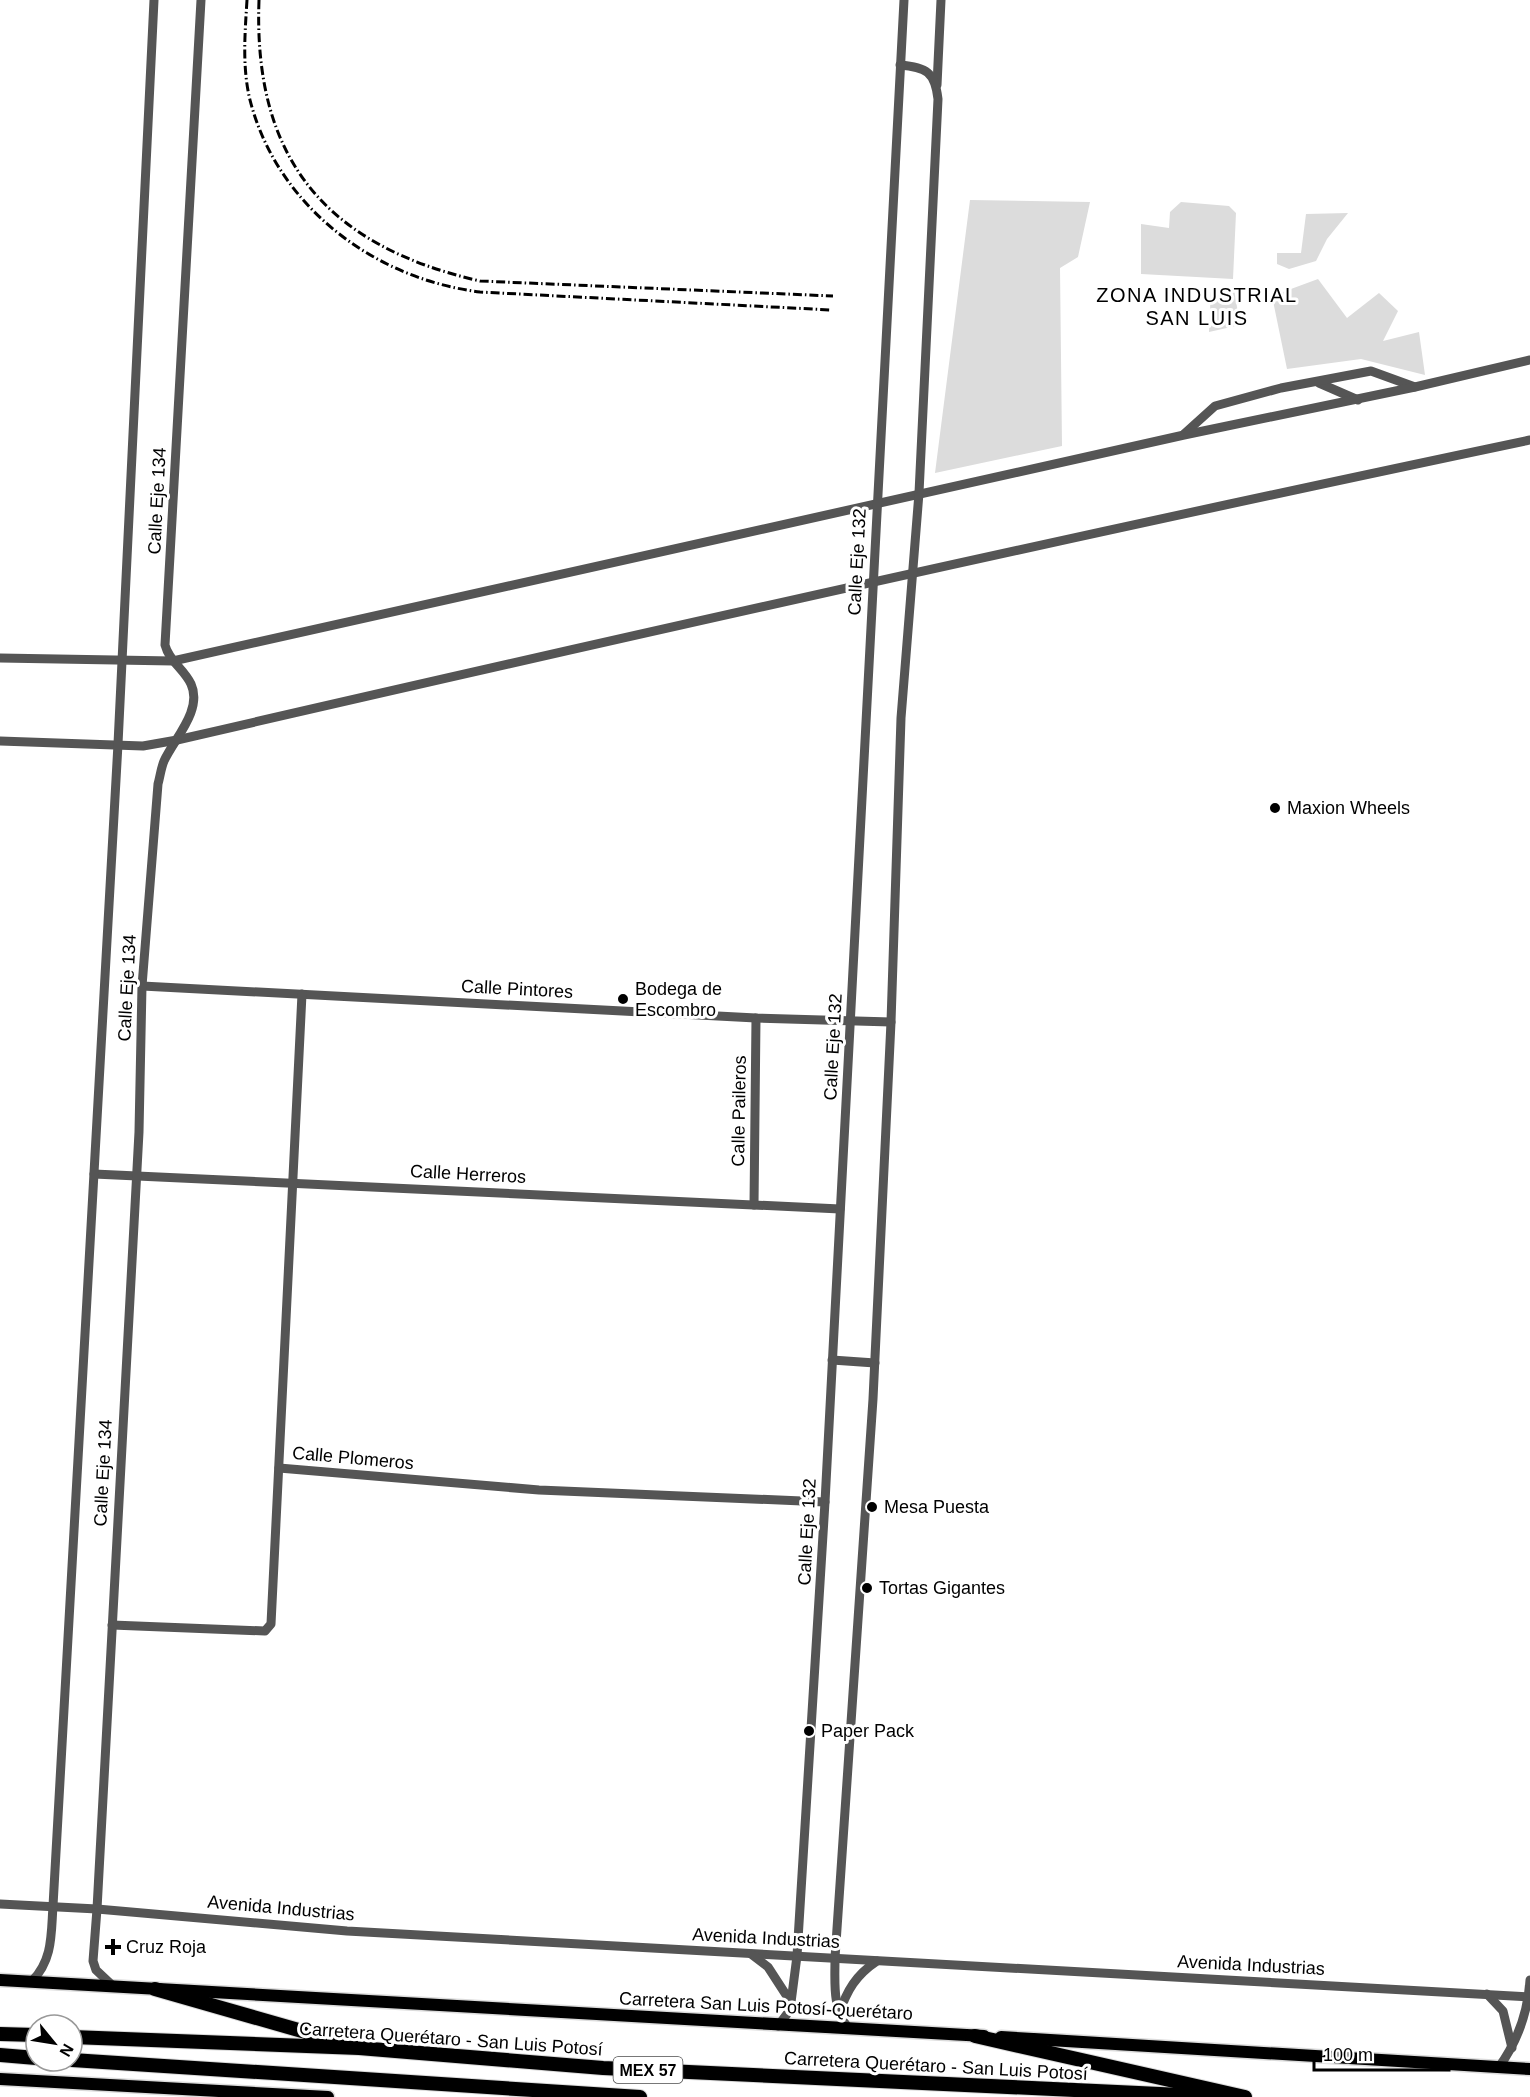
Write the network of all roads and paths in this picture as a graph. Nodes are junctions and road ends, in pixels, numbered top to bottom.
1 (154, 0) edge
2 (201, 0) edge
3 (904, 0) edge
4 (941, 0) edge
5 (900, 65) junction
6 (936, 87) junction
7 (1530, 360) edge
8 (1318, 382) junction
9 (1415, 387) junction
10 (1358, 400) junction
11 (1184, 435) junction
12 (1530, 440) edge
13 (919, 493) junction
14 (876, 503) junction
15 (912, 571) junction
16 (873, 581) junction
17 (0, 658) edge
18 (173, 661) junction
19 (123, 662) junction
20 (177, 740) junction
21 (0, 741) edge
22 (118, 744) junction
23 (142, 986) junction
24 (302, 994) junction
25 (756, 1018) junction
26 (851, 1021) junction
27 (891, 1022) junction
28 (94, 1174) junction
29 (136, 1175) junction
30 (292, 1182) junction
31 (754, 1205) junction
32 (840, 1209) junction
33 (832, 1360) junction
34 (875, 1363) junction
35 (279, 1468) junction
36 (825, 1502) junction
37 (112, 1625) junction
38 (0, 1904) edge
39 (53, 1906) junction
40 (96, 1909) junction
41 (752, 1954) junction
42 (797, 1956) junction
43 (835, 1958) junction
44 (877, 1960) junction
45 (0, 1980) edge
46 (1530, 1980) edge
47 (32, 1981) junction
48 (113, 1986) junction
49 (155, 1989) junction
50 (1487, 1995) junction
51 (1529, 1997) edge
52 (792, 2004) junction
53 (839, 2016) junction
54 (778, 2026) junction
55 (849, 2029) junction
56 (0, 2034) edge
57 (24, 2035) edge
58 (975, 2036) junction
59 (84, 2037) edge
60 (359, 2048) junction
61 (1512, 2049) junction
62 (0, 2055) edge
63 (24, 2057) edge
64 (84, 2061) edge
65 (1499, 2067) junction
66 (1530, 2068) edge
67 (0, 2079) edge
68 (328, 2097) edge
69 (640, 2097) edge
70 (1224, 2097) edge
71 (1245, 2097) edge

1 - 19 street, Calle Eje 134
2 - 18 street, Calle Eje 134
3 - 5 street, Calle Eje 132
4 - 6 street
5 - 6 street
5 - 14 street, Calle Eje 132
6 - 13 street
7 - 9 street
8 - 9 street
8 - 10 street
8 - 11 street
9 - 10 street
10 - 11 street
11 - 13 street
12 - 15 street
13 - 14 street
13 - 15 street
14 - 16 street, Calle Eje 132
14 - 18 street
15 - 16 street
15 - 27 street
16 - 20 street
16 - 26 street, Calle Eje 132
17 - 19 street
18 - 19 street
18 - 20 street, Calle Eje 134
19 - 22 street, Calle Eje 134
20 - 22 street
20 - 23 street, Calle Eje 134
21 - 22 street
22 - 28 street, Calle Eje 134
23 - 24 street, Calle Pintores
23 - 29 street, Calle Eje 134
24 - 25 street, Calle Pintores
24 - 30 street, Calle Plomeros
25 - 26 street, Calle Pintores
25 - 31 street, Calle Paileros
26 - 27 street, Calle Pintores
26 - 32 street, Calle Eje 132
27 - 34 street
28 - 29 street, Calle Herreros
28 - 39 street, Calle Eje 134
29 - 30 street, Calle Herreros
29 - 37 street, Calle Eje 134
30 - 31 street, Calle Herreros
30 - 35 street, Calle Plomeros
31 - 32 street, Calle Herreros
32 - 33 street, Calle Eje 132
33 - 34 street
33 - 36 street, Calle Eje 132
34 - 43 street
35 - 36 street, Calle Plomeros
35 - 37 street
36 - 42 street, Calle Eje 132
37 - 40 street, Calle Eje 134
38 - 39 street, Avenida Industrias
39 - 40 street, Avenida Industrias
39 - 47 street, Calle Eje 134
40 - 41 street, Avenida Industrias
40 - 48 street, Calle Eje 134
41 - 42 street, Avenida Industrias
41 - 52 street
42 - 43 street, Avenida Industrias
42 - 52 street, Calle Eje 132
43 - 44 street, Avenida Industrias
43 - 53 street
44 - 50 street, Avenida Industrias
44 - 53 street
45 - 47 main road, Carretera San Luis Potosí-Querétaro
46 - 51 street
47 - 48 main road, Carretera San Luis Potosí-Querétaro
48 - 49 main road, Carretera San Luis Potosí-Querétaro
49 - 54 main road, Carretera San Luis Potosí-Querétaro
49 - 60 highway
50 - 51 street, Avenida Industrias
50 - 61 street
51 - 61 street
52 - 54 street, Calle Eje 132
53 - 55 street
54 - 55 main road, Carretera San Luis Potosí-Querétaro
55 - 58 main road, Carretera San Luis Potosí-Querétaro
56 - 57 highway
58 - 65 main road, Carretera San Luis Potosí-Querétaro
58 - 71 highway
59 - 60 highway, Carretera Querétaro - San Luis Potosí / MEX 57
60 - 70 highway, Carretera Querétaro - San Luis Potosí / MEX 57
61 - 65 street
62 - 63 highway
64 - 69 highway, MEX 57
65 - 66 main road, Carretera San Luis Potosí-Querétaro
67 - 68 main road

